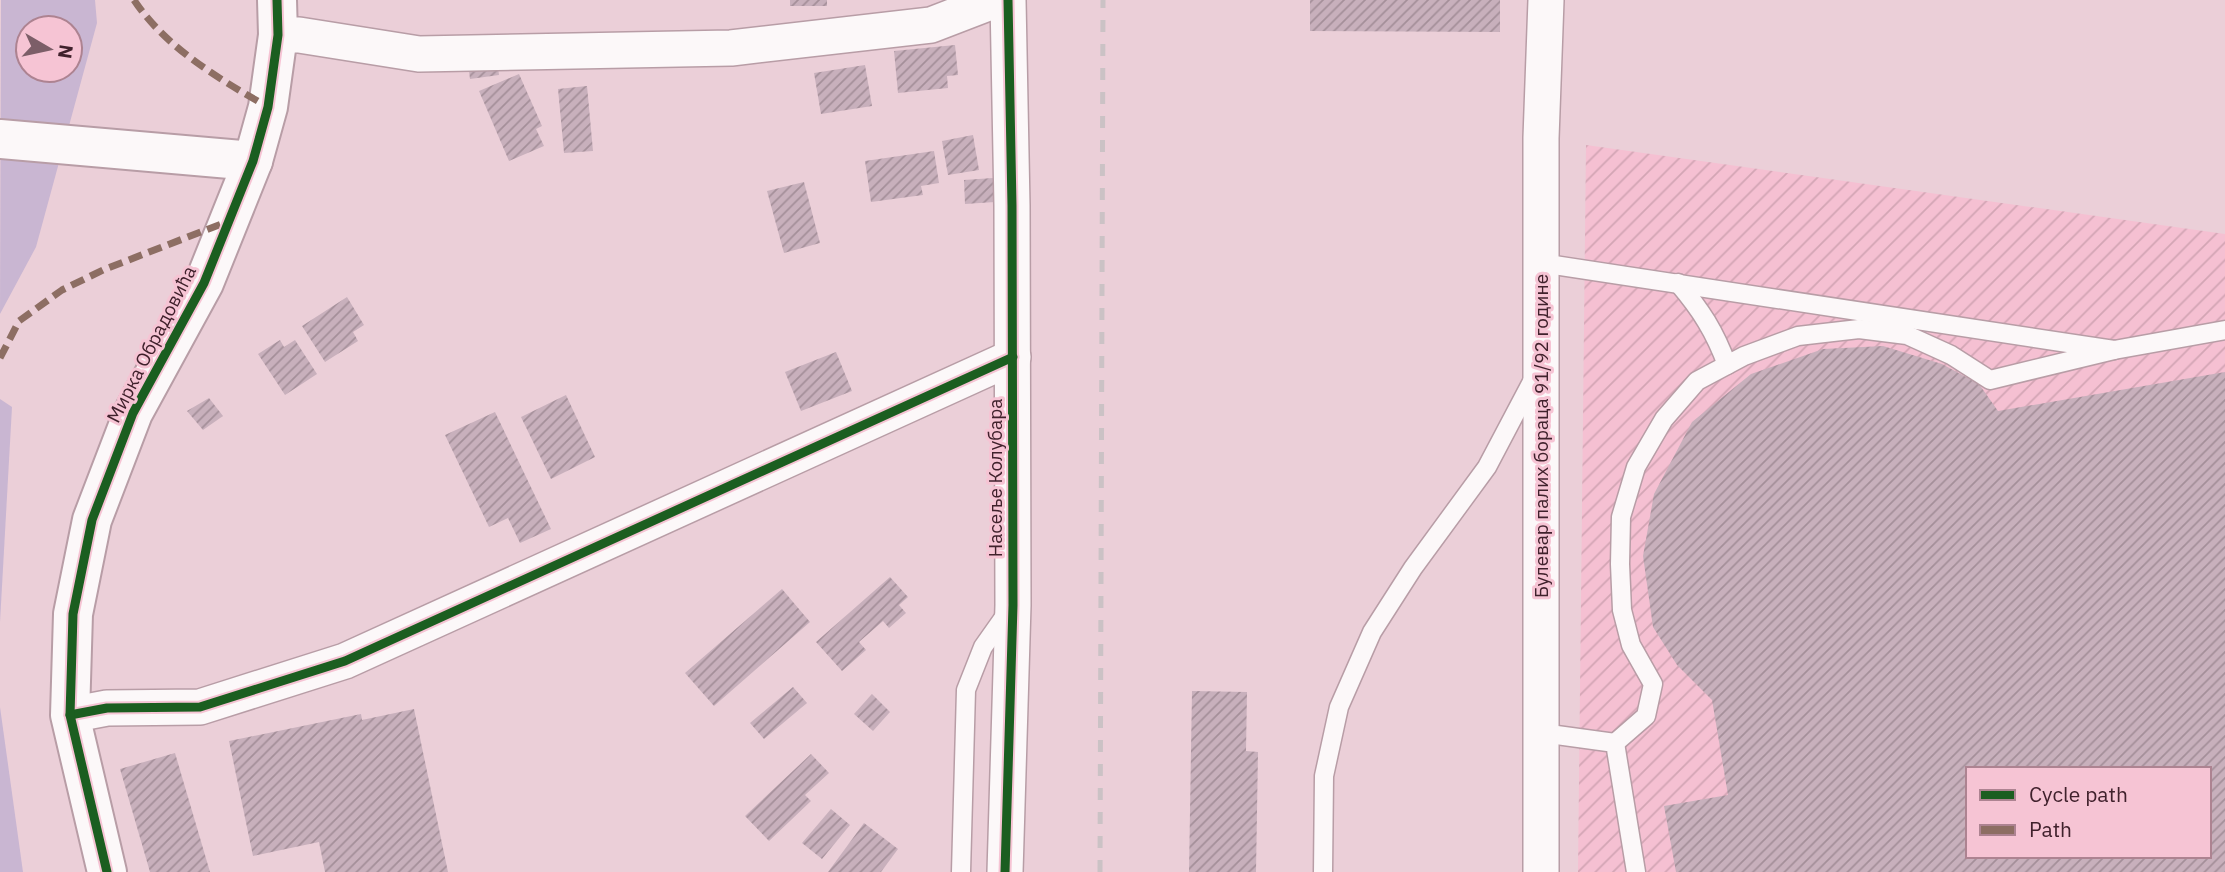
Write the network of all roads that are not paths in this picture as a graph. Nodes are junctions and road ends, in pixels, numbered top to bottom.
1 (996, 0) edge
2 (1008, 0) edge
3 (1546, 0) edge
4 (278, 18) edge
5 (0, 139) edge
6 (253, 161) junction
7 (1541, 263) junction
8 (1678, 284) junction
9 (2225, 330) edge
10 (2114, 350) junction
11 (1013, 357) junction
12 (1541, 363) junction
13 (1727, 365) junction
14 (1013, 605) junction
15 (71, 715) junction
16 (1542, 733) junction
17 (1615, 743) junction
18 (107, 872) edge
19 (961, 872) edge
20 (1005, 872) edge
21 (1323, 872) edge
22 (1541, 872) edge
23 (1636, 872) edge

1 - 4 street
2 - 11 street, Насеље Колубара
3 - 7 street, Булевар палих бораца 91/92 године
4 - 6 street, Мирка Обрадовића
5 - 6 street
6 - 15 street, Мирка Обрадовића
7 - 8 lane
7 - 12 street, Булевар палих бораца 91/92 године
8 - 10 lane
8 - 13 lane
9 - 10 lane
10 - 13 lane
11 - 14 street, Насеље Колубара
11 - 15 street
12 - 16 street, Булевар палих бораца 91/92 године
12 - 21 lane
13 - 17 lane
14 - 19 lane
14 - 20 street, Насеље Колубара
15 - 18 street, Мирка Обрадовића
16 - 17 lane
16 - 22 street, Булевар палих бораца 91/92 године
17 - 23 lane

